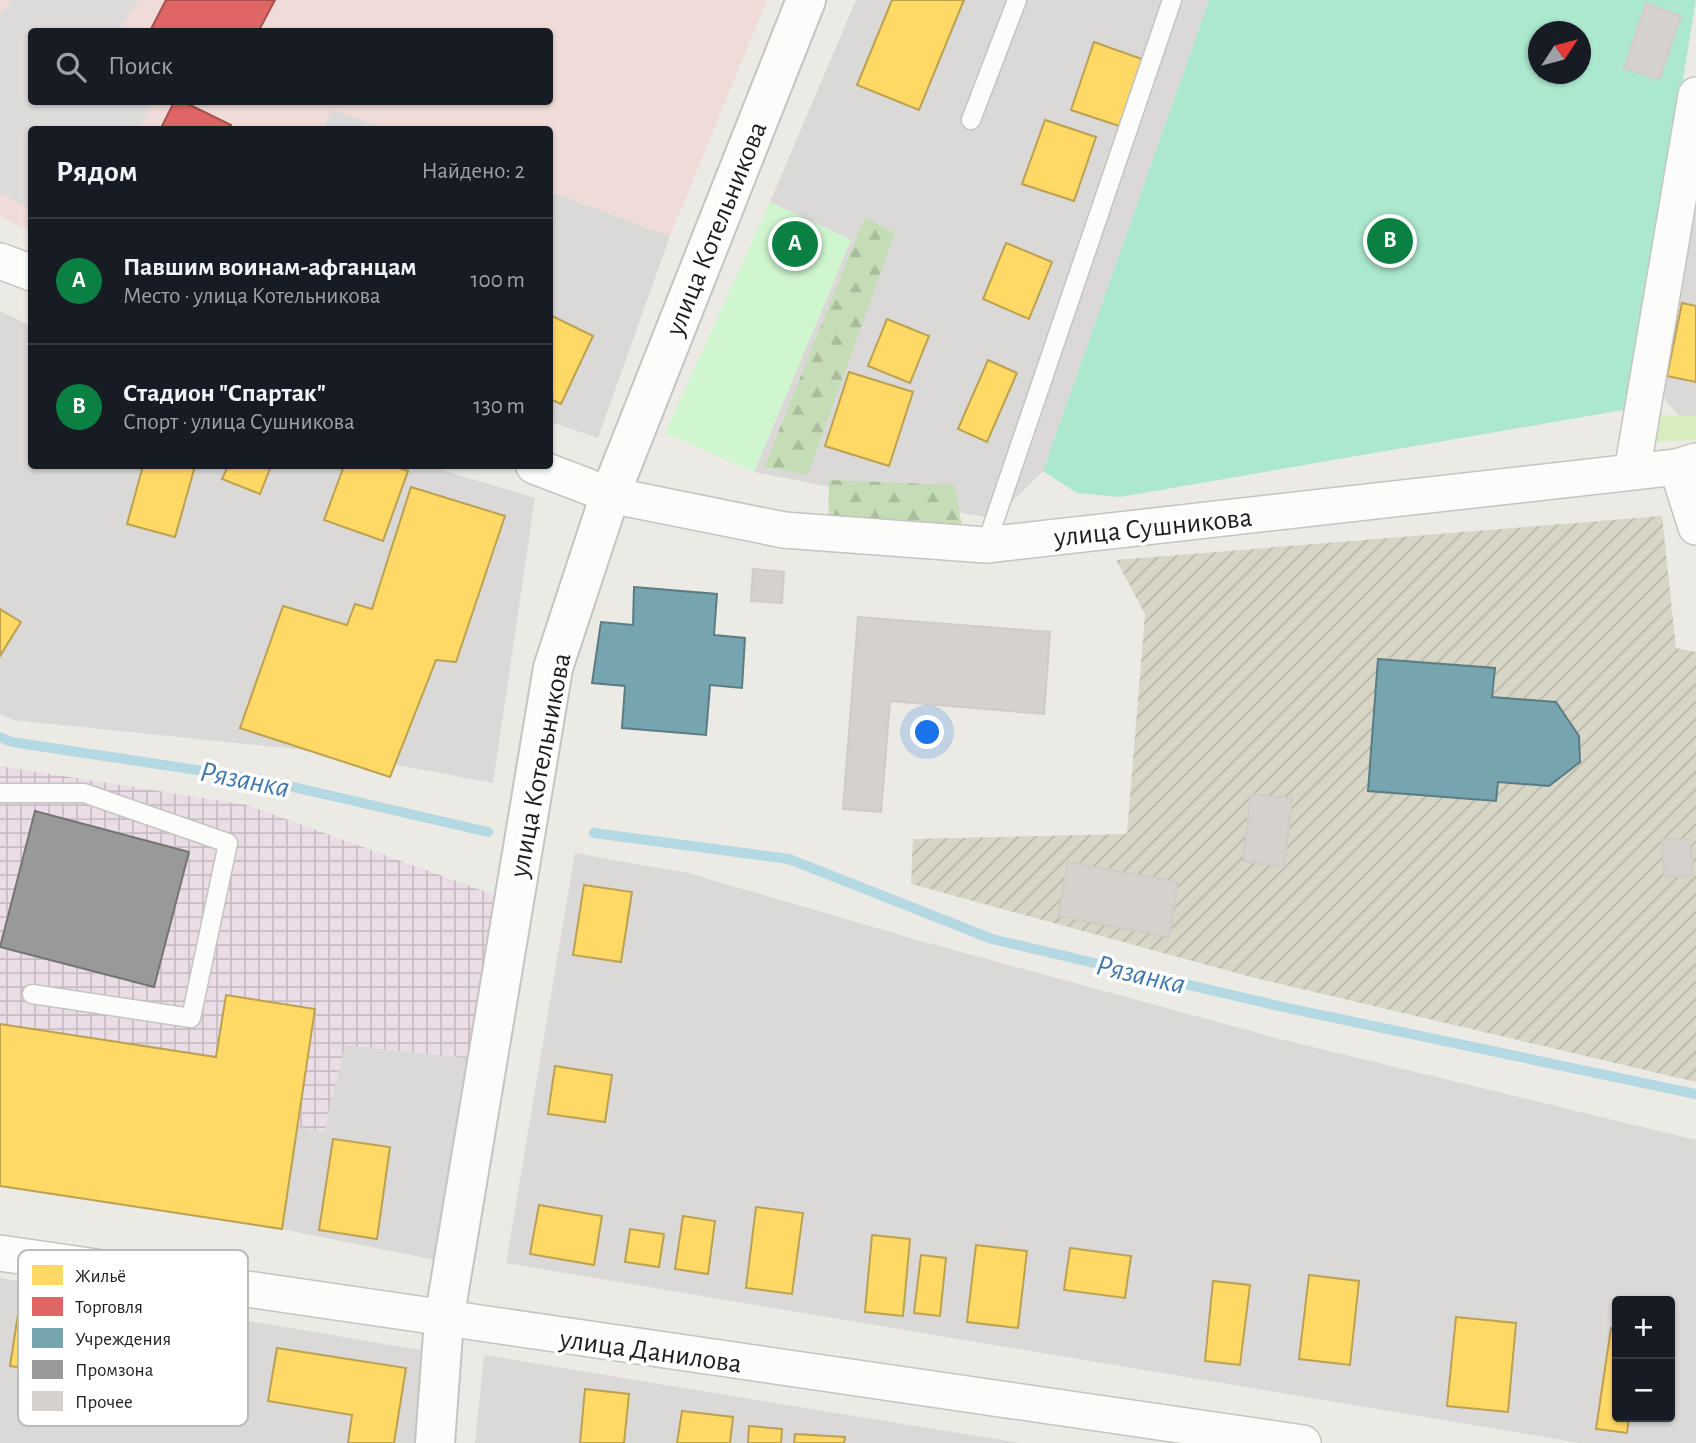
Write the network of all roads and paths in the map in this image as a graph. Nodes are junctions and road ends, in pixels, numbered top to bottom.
1 (806, 0) edge
2 (1017, 0) edge
3 (1172, 0) edge
4 (1696, 95) edge
5 (971, 120) dead end
6 (0, 261) edge
7 (28, 272) edge
8 (1686, 464) edge
9 (542, 469) edge
10 (1632, 472) junction
11 (610, 495) junction
12 (1696, 527) edge
13 (986, 545) junction
14 (0, 793) edge
15 (32, 994) dead end
16 (0, 1253) edge
17 (18, 1256) edge
18 (248, 1290) edge
19 (444, 1320) junction
20 (435, 1443) edge
21 (1303, 1443) edge

1 - 11 street, улица Котельникова
2 - 5 lane
3 - 13 lane
4 - 10 street
6 - 7 street
8 - 10 street, улица Сушникова
8 - 12 street
9 - 11 street, улица Сушникова
10 - 13 street, улица Сушникова
11 - 13 street, улица Сушникова
11 - 19 street, улица Котельникова
14 - 15 lane
16 - 17 street, улица Данилова
18 - 19 street, улица Данилова
19 - 20 street, улица Котельникова
19 - 21 street, улица Данилова

